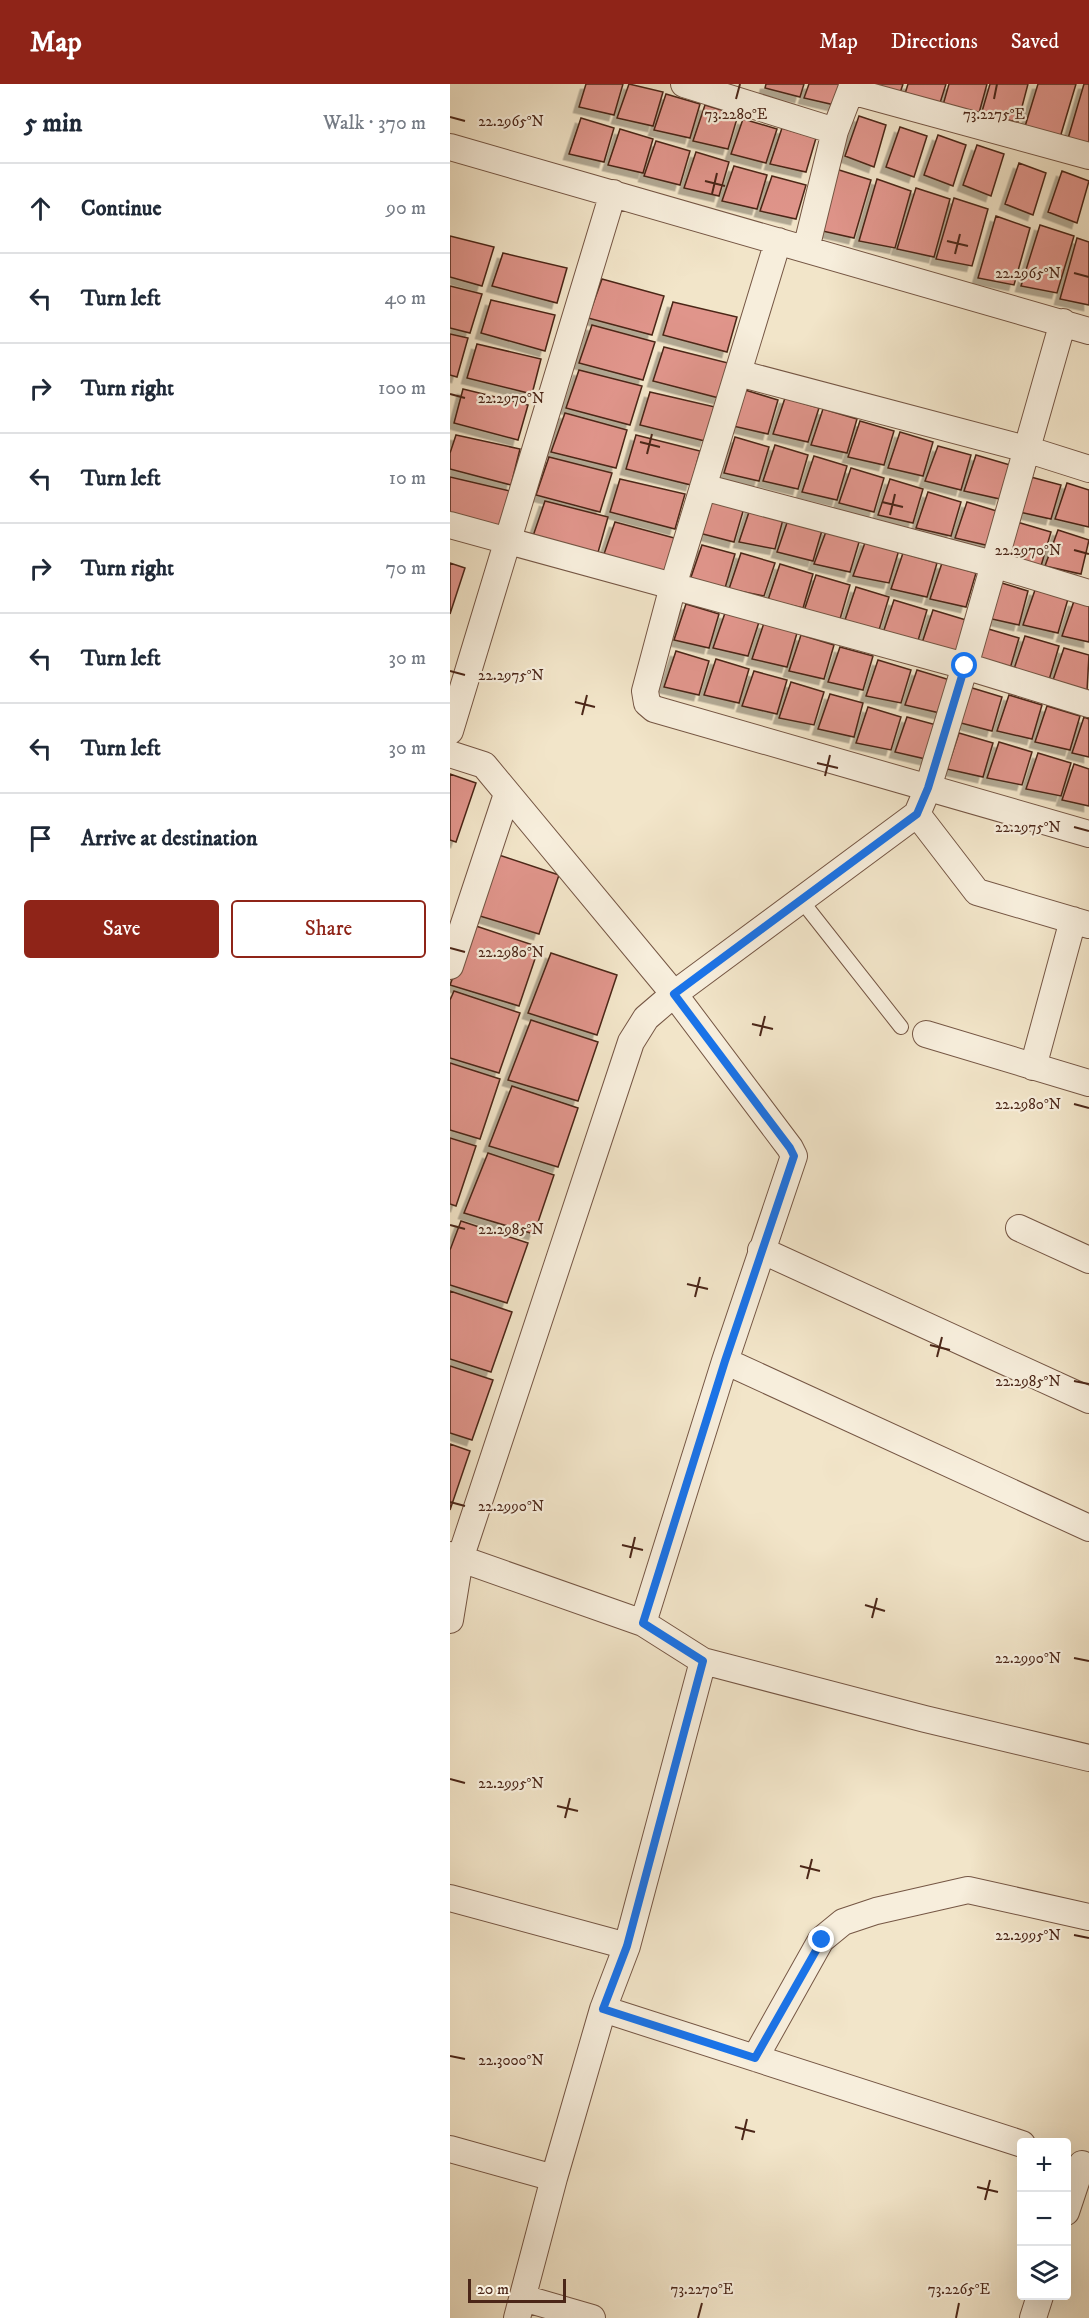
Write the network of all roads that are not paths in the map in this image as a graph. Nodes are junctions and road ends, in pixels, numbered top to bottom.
1 (684, 84) edge
2 (852, 88) edge
3 (835, 131) junction
4 (450, 147) edge
5 (1089, 156) edge
6 (613, 194) junction
7 (778, 241) junction
8 (806, 249) junction
9 (1063, 322) junction
10 (1089, 331) edge
11 (738, 373) junction
12 (1026, 449) junction
13 (1089, 469) edge
14 (703, 487) junction
15 (450, 525) edge
16 (509, 541) junction
17 (993, 564) junction
18 (673, 586) junction
19 (1089, 593) edge
20 (965, 666) junction
21 (1089, 704) edge
22 (450, 731) edge
23 (450, 754) edge
24 (928, 788) junction
25 (507, 794) junction
26 (917, 814) junction
27 (1089, 834) edge
28 (801, 900) junction
29 (1081, 923) edge
30 (450, 966) edge
31 (674, 994) junction
32 (901, 1028) dead end
33 (926, 1034) dead end
34 (1033, 1067) junction
35 (1089, 1083) edge
36 (1019, 1228) dead end
37 (761, 1250) junction
38 (1089, 1260) edge
39 (725, 1361) junction
40 (1089, 1400) edge
41 (1089, 1528) edge
42 (455, 1557) edge
43 (450, 1620) edge
44 (643, 1623) junction
45 (703, 1661) junction
46 (1089, 1758) edge
47 (450, 1898) edge
48 (1089, 1917) edge
49 (627, 1946) junction
50 (603, 2009) junction
51 (755, 2058) junction
52 (1017, 2142) edge
53 (450, 2149) edge
54 (1079, 2163) edge
55 (554, 2178) junction
56 (1071, 2193) edge
57 (1038, 2300) edge
58 (520, 2308) edge
59 (592, 2318) edge
60 (1033, 2318) edge

1 - 3 street
2 - 3 street
2 - 5 street
3 - 8 street
4 - 6 street
6 - 7 street
6 - 16 street
7 - 8 street
7 - 11 street
8 - 9 street
9 - 10 street
9 - 12 street
11 - 12 street
11 - 14 street
12 - 13 street
12 - 17 street
14 - 17 street
14 - 18 street
15 - 16 street
16 - 18 street
16 - 22 street
17 - 19 street
17 - 20 street
18 - 20 street
18 - 24 street
20 - 21 street
20 - 24 street
23 - 25 street
24 - 26 street
24 - 27 street
25 - 30 street
25 - 31 street
26 - 28 street
26 - 29 street
28 - 31 street
28 - 32 lane
29 - 34 street
31 - 37 street
31 - 42 street
33 - 34 street
34 - 35 street
36 - 38 street
37 - 39 street
37 - 40 street
39 - 41 street
39 - 44 street
42 - 43 street
42 - 44 street
44 - 45 street
45 - 46 street
45 - 49 street
47 - 49 street
48 - 51 street
49 - 50 street
50 - 51 street
50 - 55 street
51 - 52 street
53 - 55 street
54 - 56 street
55 - 58 street
57 - 60 street
58 - 59 street

